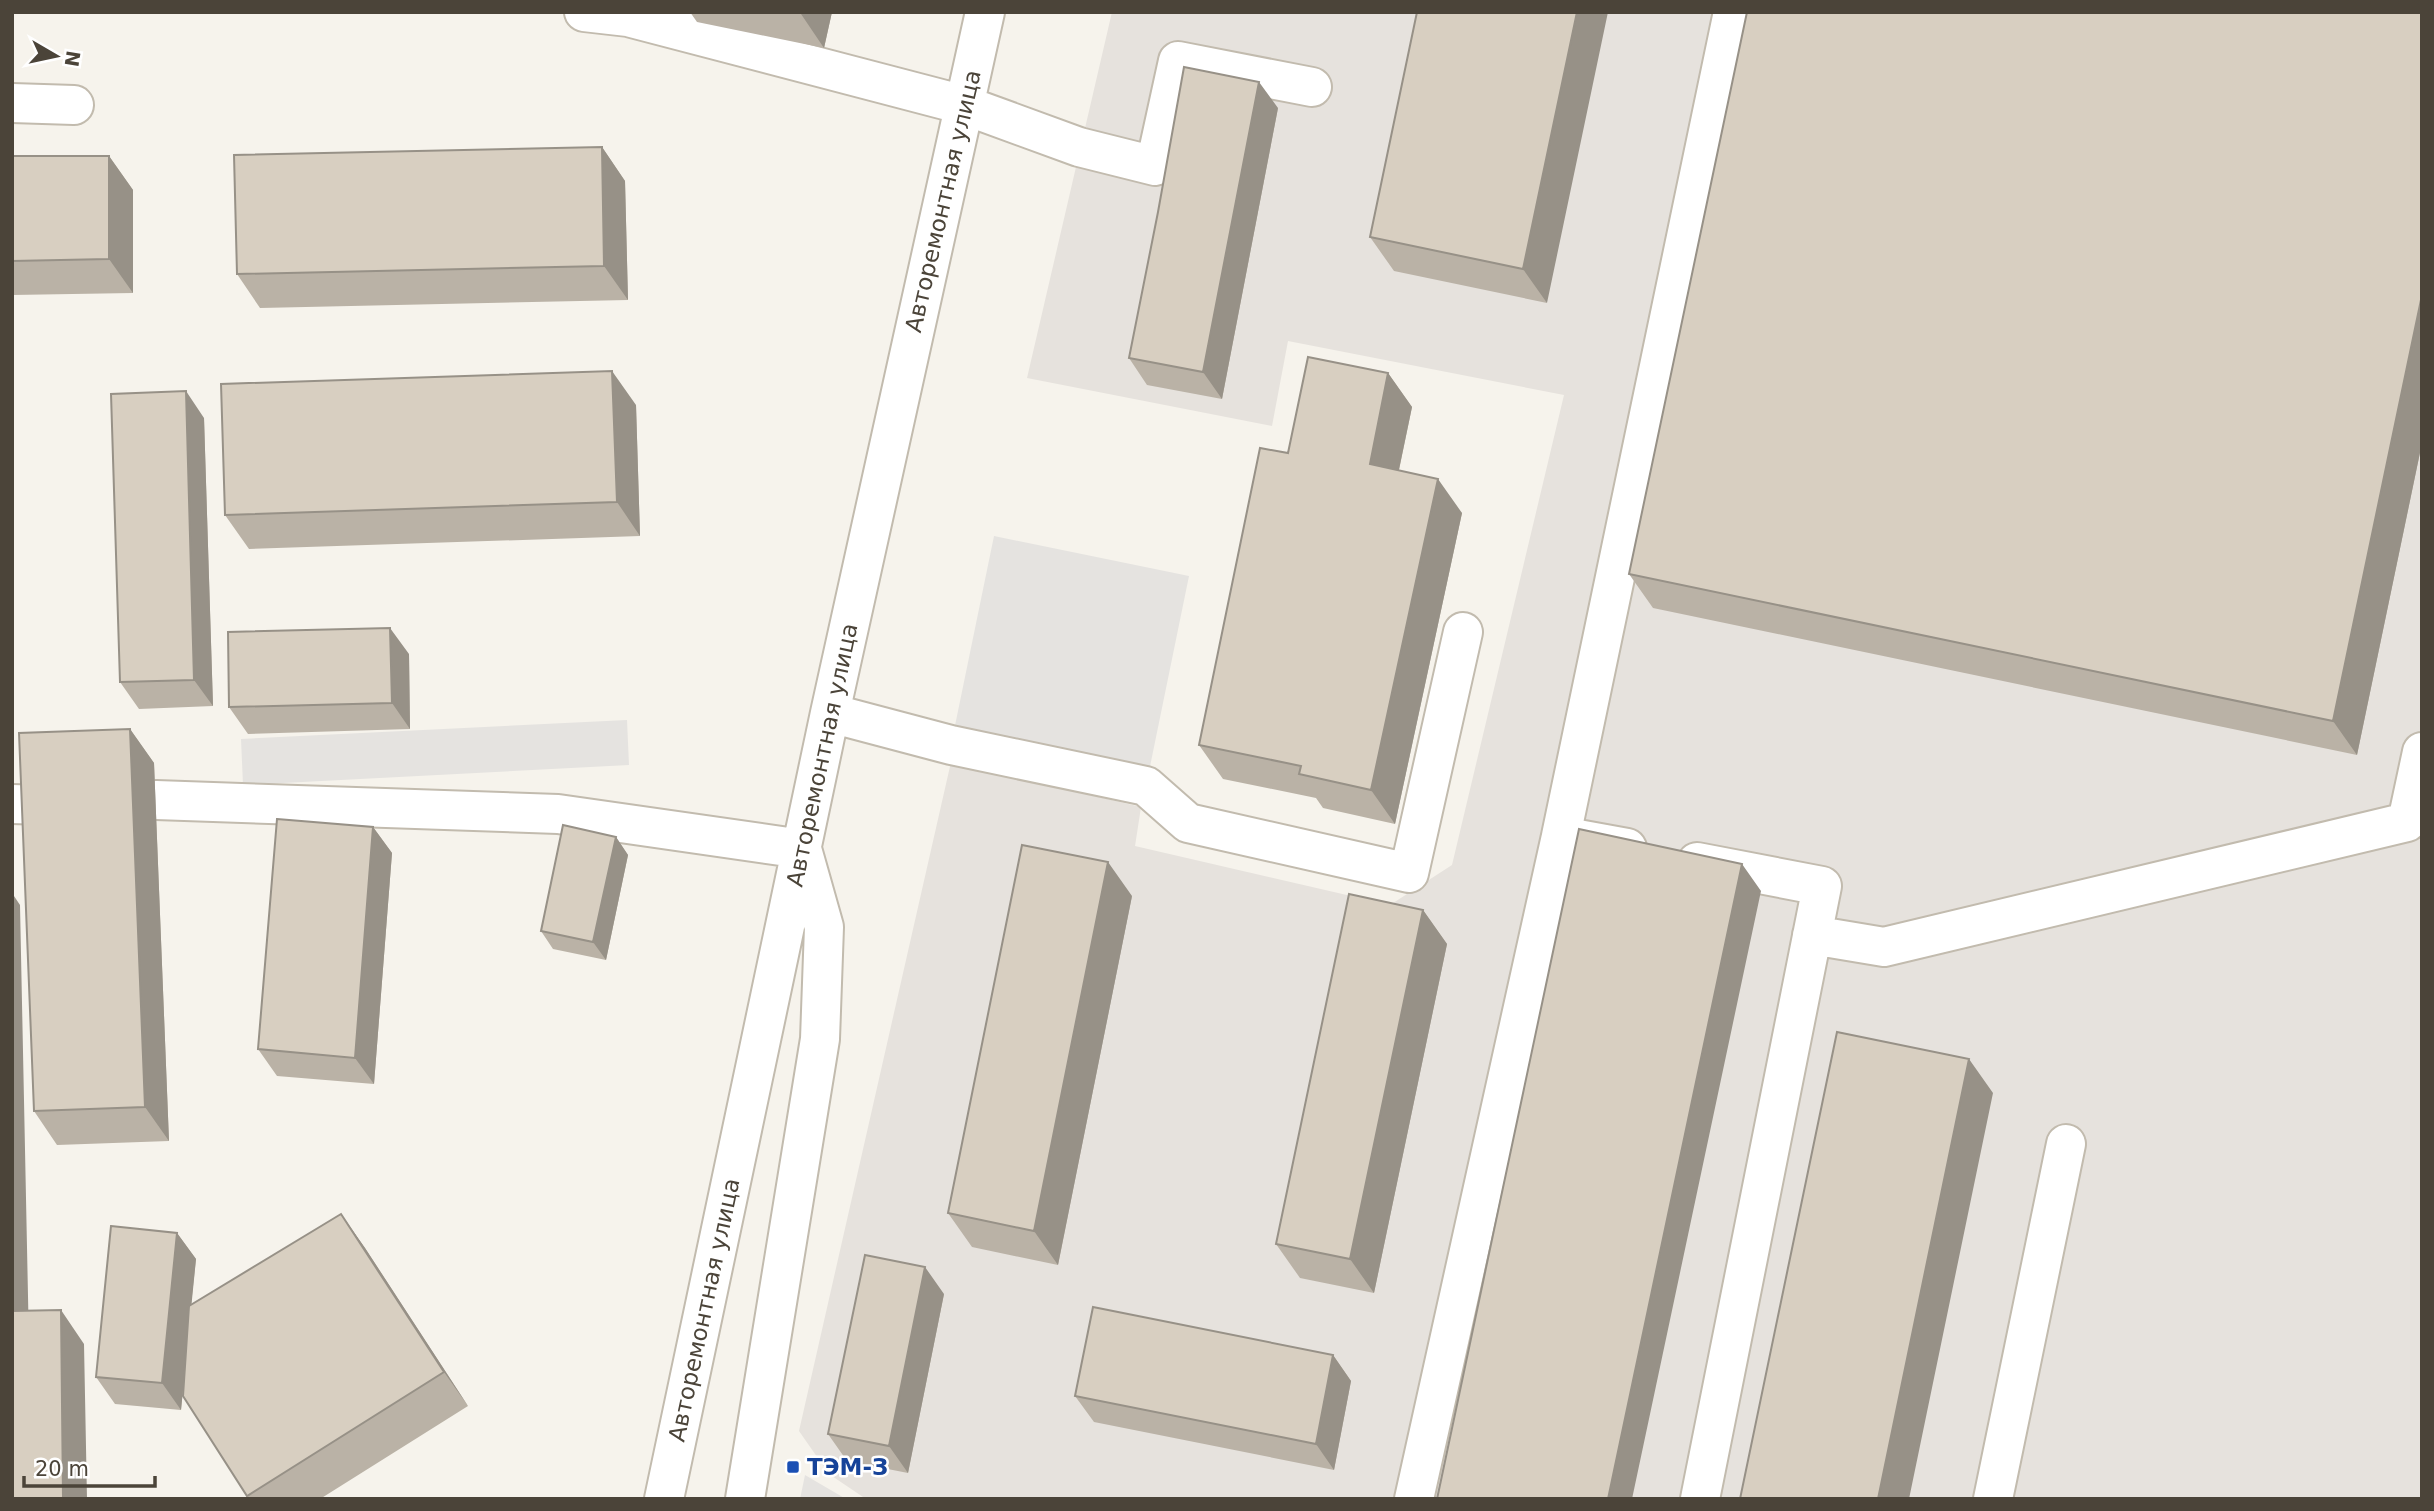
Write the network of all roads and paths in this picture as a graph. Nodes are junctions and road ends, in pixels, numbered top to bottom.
1 (584, 12) edge
2 (985, 12) edge
3 (1733, 12) edge
4 (1312, 87) dead end
5 (12, 103) edge
6 (74, 105) dead end
7 (964, 106) junction
8 (1463, 632) dead end
9 (830, 713) junction
10 (2422, 752) edge
11 (156, 800) dead end
12 (1561, 836) junction
13 (802, 849) junction
14 (1812, 935) junction
15 (2066, 1144) dead end
16 (664, 1499) edge
17 (745, 1499) edge
18 (1414, 1499) edge
19 (1700, 1499) edge
20 (1993, 1499) edge

1 - 7 street
2 - 7 street, Авторемонтная улица
3 - 12 street
4 - 7 street
5 - 6 street
7 - 9 street, Авторемонтная улица
8 - 9 street
9 - 13 street, Авторемонтная улица
10 - 14 street
11 - 13 street
12 - 14 street
12 - 18 street
13 - 16 street, Авторемонтная улица
13 - 17 street
14 - 19 street
15 - 20 street

